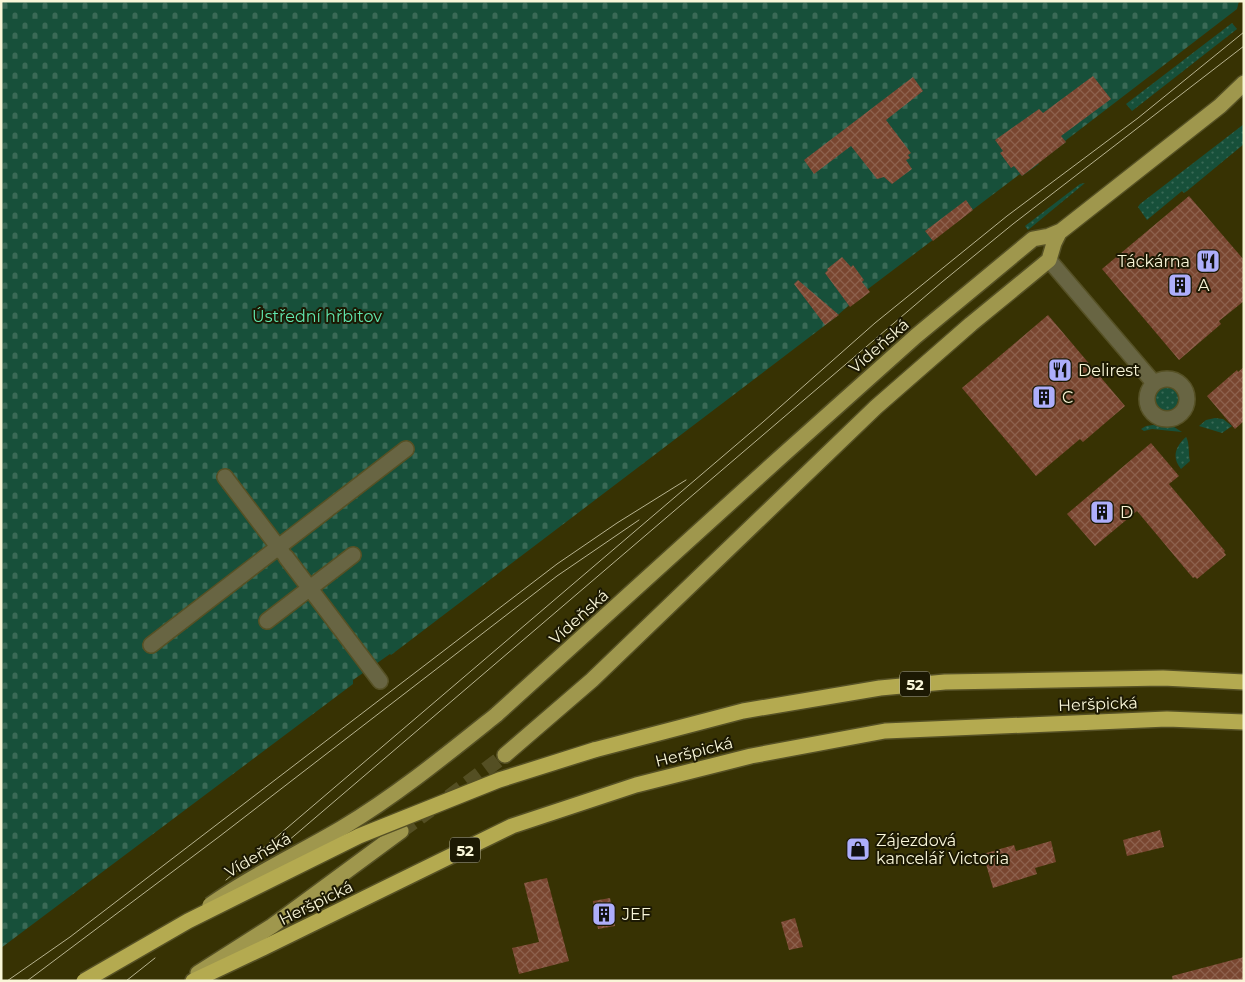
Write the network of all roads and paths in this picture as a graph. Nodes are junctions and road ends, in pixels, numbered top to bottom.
1 (1244, 83) edge
2 (1244, 98) edge
3 (1220, 106) junction
4 (1059, 233) junction
5 (1050, 260) junction
6 (1154, 383) dead end
7 (406, 449) dead end
8 (225, 477) dead end
9 (282, 552) junction
10 (353, 555) dead end
11 (310, 588) junction
12 (267, 621) dead end
13 (151, 645) dead end
14 (380, 681) dead end
15 (1244, 682) edge
16 (1244, 722) edge
17 (505, 756) tunnel mouth
18 (401, 831) tunnel mouth
19 (188, 921) junction
20 (84, 981) edge
21 (187, 981) edge
22 (193, 981) edge

1 - 3 main road, Vídeňská
2 - 3 main road
3 - 4 main road, Vídeňská
4 - 5 main road
4 - 19 main road, Vídeňská, bridge
5 - 6 street
5 - 17 main road
7 - 9 street
8 - 9 street
9 - 11 street
9 - 13 street
10 - 11 street
11 - 12 street
11 - 14 street
15 - 19 highway, Heršpická / 52, bridge
16 - 22 highway, Heršpická / 52
18 - 21 main road
19 - 20 highway, Vídeňská / 52, bridge

